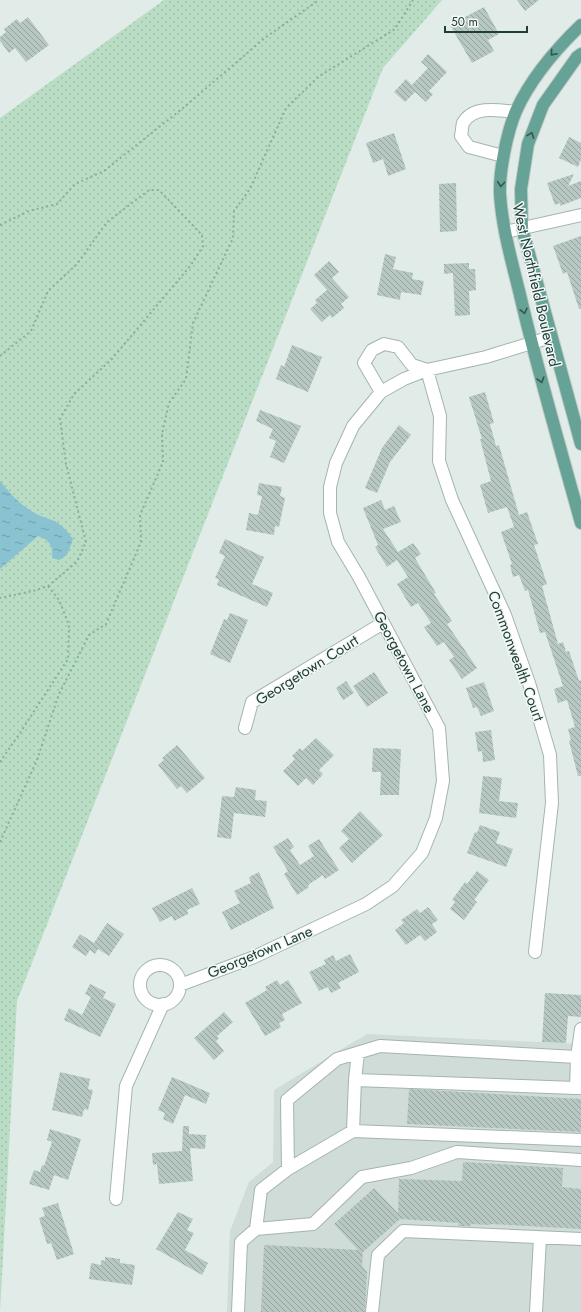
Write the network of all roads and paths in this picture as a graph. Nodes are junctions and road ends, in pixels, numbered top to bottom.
1 (319, 0) edge
2 (413, 0) edge
3 (581, 25) edge
4 (581, 54) edge
5 (515, 112) junction
6 (503, 156) junction
7 (581, 215) edge
8 (0, 225) edge
9 (522, 228) junction
10 (505, 232) junction
11 (552, 337) junction
12 (531, 343) junction
13 (0, 356) edge
14 (427, 370) junction
15 (381, 392) junction
16 (581, 444) edge
17 (580, 517) edge
18 (48, 586) junction
19 (0, 598) edge
20 (383, 623) junction
21 (245, 728) dead end
22 (0, 762) edge
23 (0, 842) edge
24 (535, 952) dead end
25 (180, 985) junction
26 (163, 1004) junction
27 (581, 1029) edge
28 (358, 1053) junction
29 (577, 1057) junction
30 (355, 1080) junction
31 (579, 1088) edge
32 (352, 1131) junction
33 (581, 1140) edge
34 (581, 1160) edge
35 (288, 1169) junction
36 (116, 1199) dead end
37 (256, 1228) junction
38 (540, 1238) junction
39 (581, 1239) edge
40 (238, 1312) edge
41 (372, 1312) edge
42 (536, 1312) edge

1 - 8 path
2 - 23 path
3 -> 5 main road, West Northfield Boulevard
9 -> 4 main road, West Northfield Boulevard
5 - 6 main road, West Northfield Boulevard
5 - 6 street
6 -> 10 main road, West Northfield Boulevard
7 - 9 street
9 - 10 street
9 - 11 main road, West Northfield Boulevard
10 -> 12 main road, West Northfield Boulevard
11 - 12 street, Georgetown Lane
11 - 16 main road, West Northfield Boulevard
12 - 14 street, Georgetown Lane
12 -> 17 main road, West Northfield Boulevard
13 - 18 path
14 - 15 street, Georgetown Lane
14 - 15 street
14 - 24 street, Commonwealth Court
15 - 20 street, Georgetown Lane
18 - 19 path
18 - 22 path
20 - 21 street, Georgetown Court
20 - 25 street, Georgetown Lane
25 - 26 street
25 - 26 street
26 - 36 street
27 - 29 street
28 - 29 street
28 - 30 street
28 - 35 street
29 - 31 street
30 - 31 street
30 - 32 street
32 - 33 street
32 - 35 street
34 - 37 street
35 - 37 street
37 - 40 street
38 - 39 street
38 - 41 street
38 - 42 street

